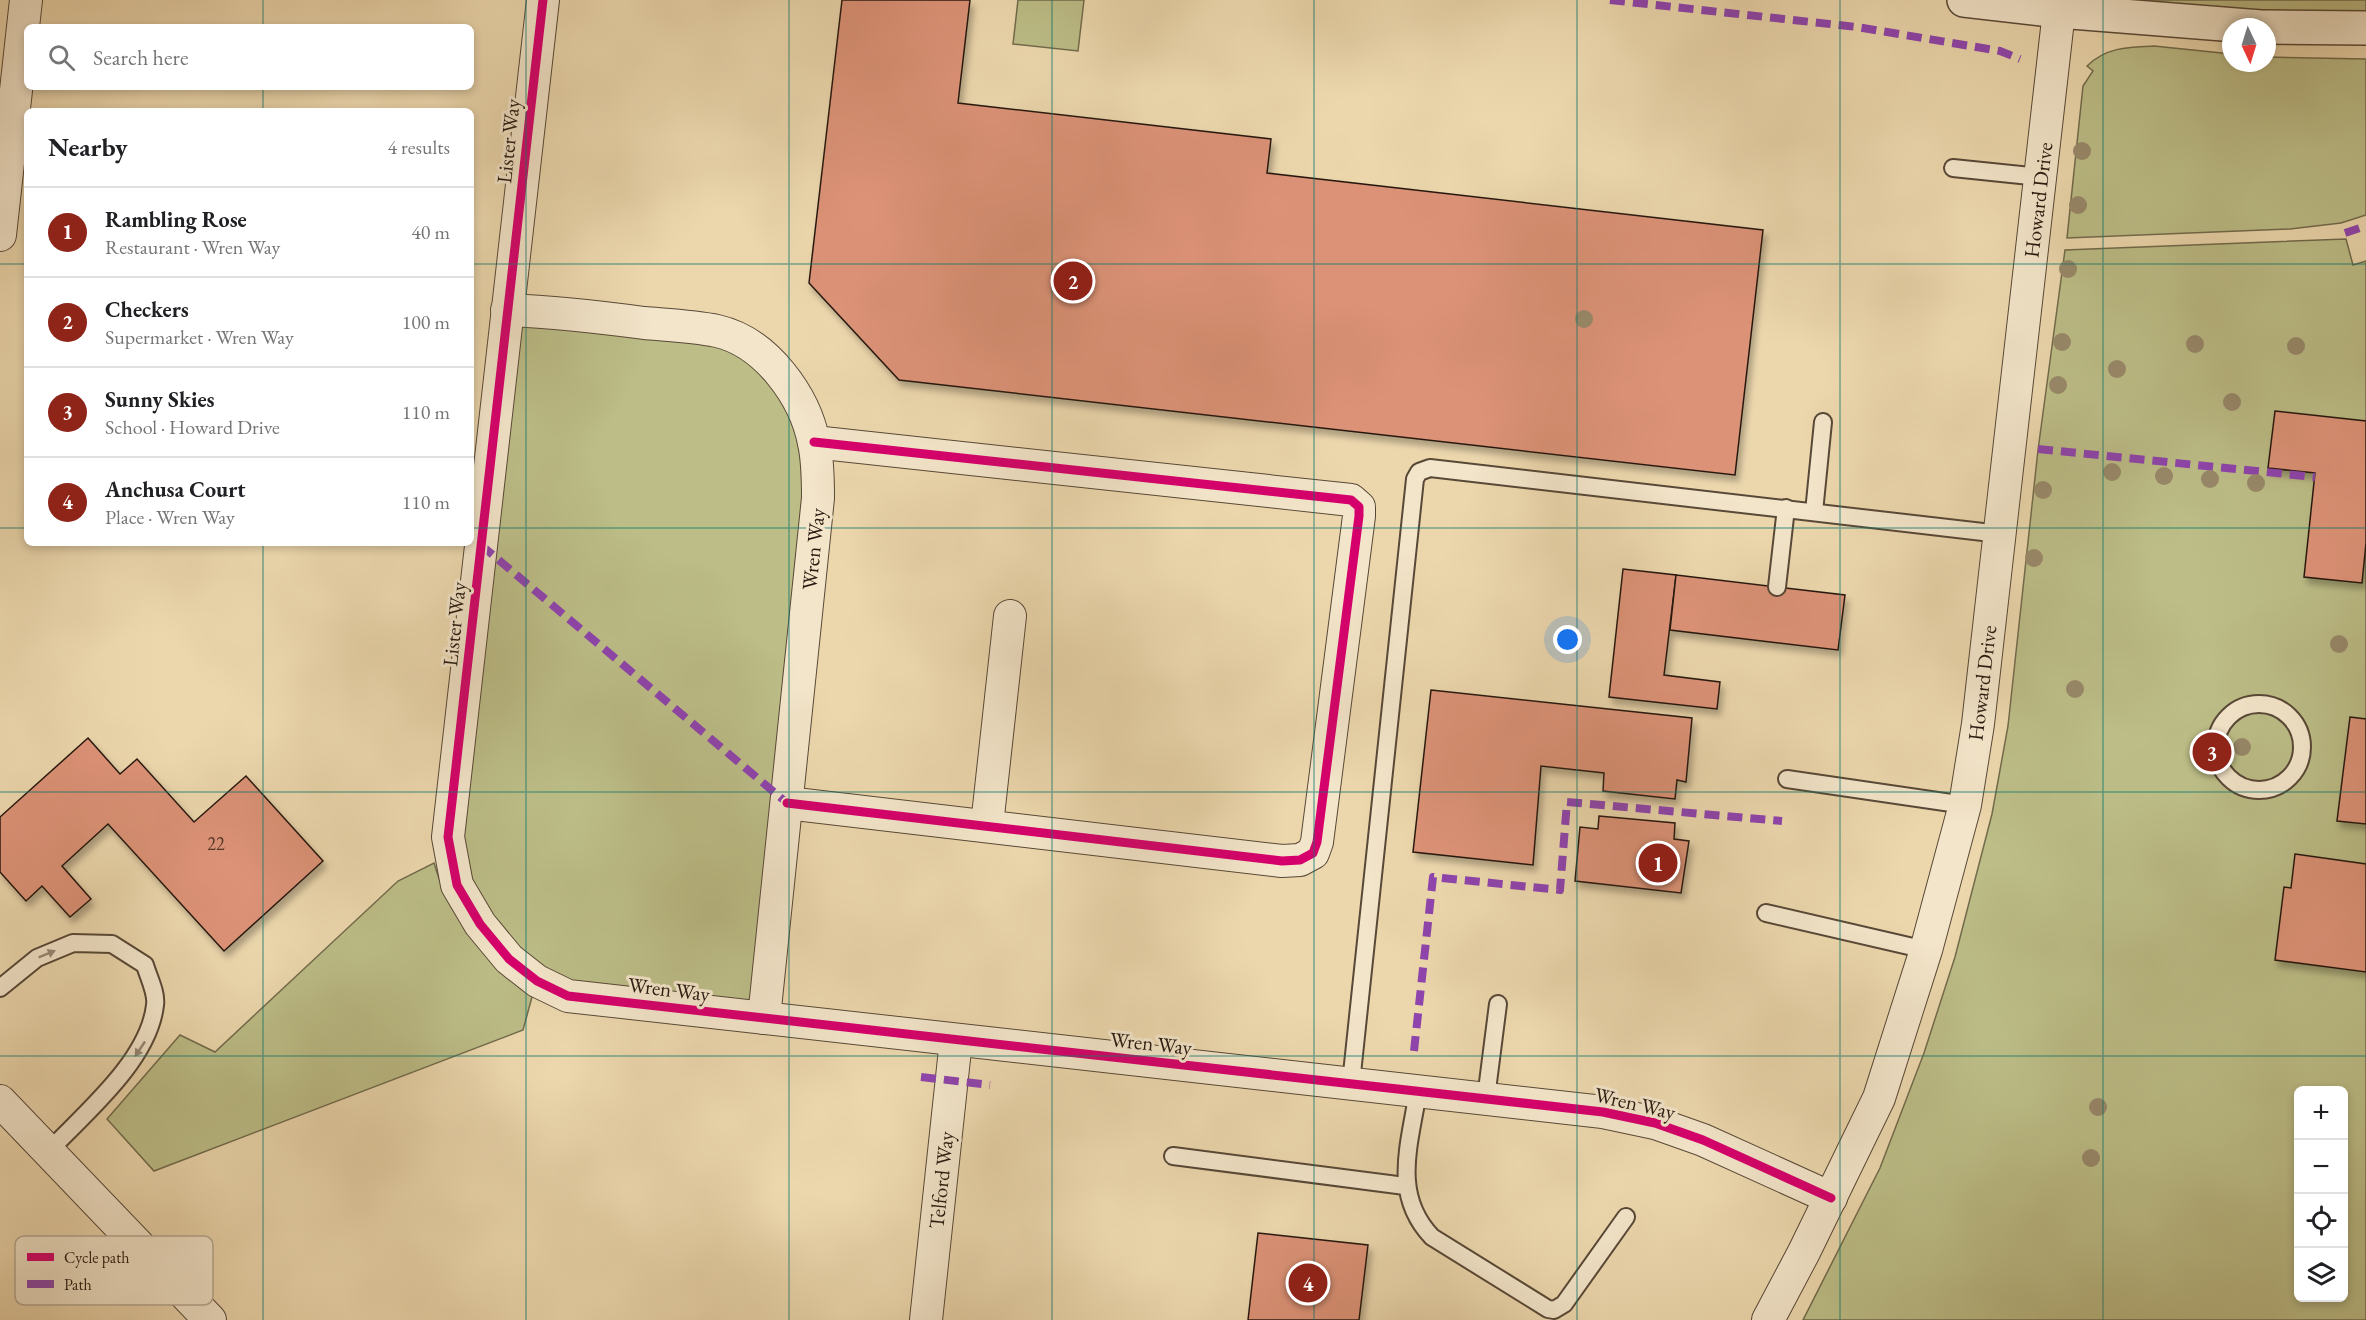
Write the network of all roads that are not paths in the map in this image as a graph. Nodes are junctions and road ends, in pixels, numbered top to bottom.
1 (26, 0) edge
2 (543, 0) edge
3 (1964, 0) edge
4 (2059, 11) junction
5 (2222, 24) edge
6 (2276, 27) edge
7 (2366, 28) edge
8 (1953, 168) dead end
9 (2040, 177) junction
10 (0, 235) edge
11 (507, 310) junction
12 (1823, 422) dead end
13 (814, 442) junction
14 (1786, 508) junction
15 (1814, 512) junction
16 (2000, 534) junction
17 (1777, 587) dead end
18 (1010, 616) dead end
19 (2216, 745) joint
20 (1787, 779) dead end
21 (787, 803) junction
22 (1965, 805) junction
23 (987, 825) junction
24 (1766, 913) dead end
25 (480, 924) joint
26 (1926, 950) junction
27 (0, 988) edge
28 (1498, 1004) dead end
29 (764, 1018) junction
30 (956, 1040) junction
31 (1350, 1083) junction
32 (1418, 1091) junction
33 (1486, 1098) junction
34 (4, 1112) edge
35 (49, 1151) junction
36 (1173, 1156) dead end
37 (1406, 1186) junction
38 (1831, 1198) junction
39 (1626, 1217) dead end
40 (130, 1236) edge
41 (196, 1305) edge
42 (210, 1320) edge
43 (926, 1320) edge
44 (1768, 1320) edge

1 - 10 street
2 - 11 street, Lister Way
3 - 4 street
4 - 5 street
4 - 9 street, Howard Drive
6 - 7 street
8 - 9 lane
9 - 16 street, Howard Drive
11 - 13 street, Wren Way
11 - 25 street, Lister Way
12 - 15 lane
13 - 21 street, Wren Way
13 - 23 street
14 - 15 lane
14 - 17 lane
14 - 31 lane
15 - 16 lane
16 - 22 street, Howard Drive
18 - 23 street
19 - 19 lane
20 - 22 lane
21 - 23 street
21 - 29 street, Wren Way
22 - 26 street, Howard Drive
24 - 26 lane
25 - 29 street, Wren Way
26 - 38 street, Howard Drive
27 -> 35 lane
28 - 33 lane
29 - 30 street, Wren Way
30 - 31 street, Wren Way
30 - 43 street, Telford Way
31 - 32 street, Wren Way
32 - 33 street, Wren Way
32 - 37 lane
33 - 38 street, Wren Way
34 - 35 street
35 - 40 street
36 - 37 lane
37 - 39 lane
38 - 44 street, Howard Drive
41 - 42 street

